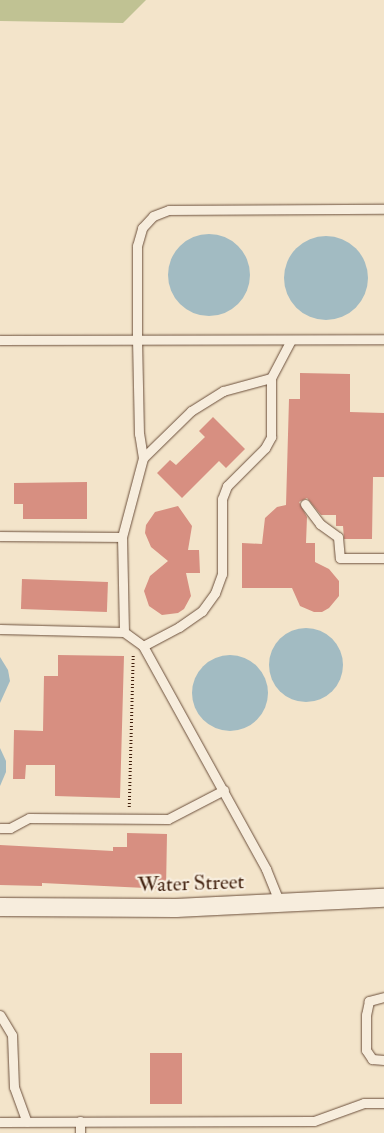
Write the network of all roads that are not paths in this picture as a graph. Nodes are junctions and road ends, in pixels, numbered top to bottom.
1 (384, 209) edge
2 (384, 339) edge
3 (0, 340) edge
4 (291, 340) junction
5 (137, 341) junction
6 (271, 378) junction
7 (144, 458) junction
8 (305, 504) dead end
9 (0, 536) edge
10 (122, 537) junction
11 (384, 558) edge
12 (0, 629) edge
13 (124, 632) junction
14 (143, 646) junction
15 (224, 790) junction
16 (0, 828) edge
17 (384, 898) edge
18 (280, 903) junction
19 (0, 907) edge
20 (384, 997) edge
21 (0, 1015) edge
22 (384, 1060) edge
23 (384, 1103) edge
24 (80, 1121) junction
25 (0, 1122) edge
26 (28, 1122) junction
27 (80, 1133) edge

1 - 5 lane
2 - 4 lane
3 - 5 lane
4 - 5 lane
4 - 6 lane
5 - 7 lane
6 - 7 lane
6 - 14 lane
7 - 10 lane
8 - 11 lane
9 - 10 lane
10 - 13 lane
12 - 13 lane
13 - 14 lane
14 - 15 lane
15 - 16 lane
15 - 18 lane
17 - 18 street, Water Street
18 - 19 street, Water Street
20 - 22 lane
21 - 26 lane
23 - 24 lane
24 - 26 lane
24 - 27 lane
25 - 26 lane

